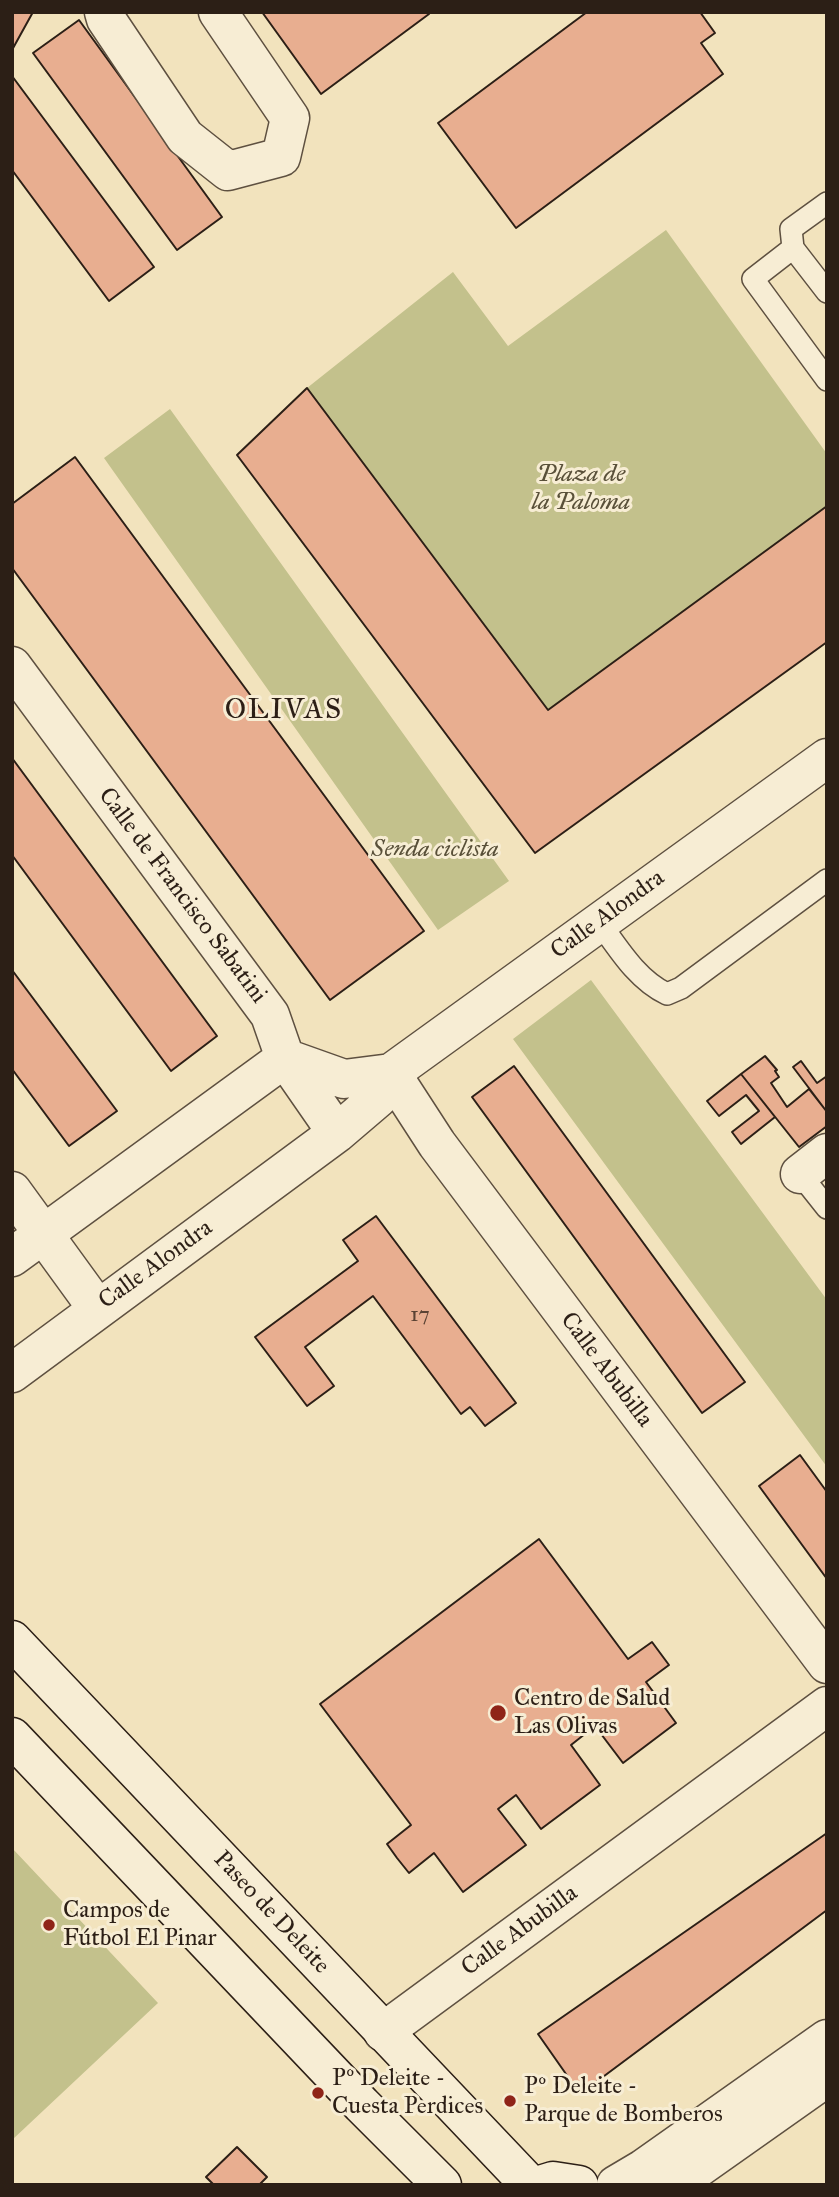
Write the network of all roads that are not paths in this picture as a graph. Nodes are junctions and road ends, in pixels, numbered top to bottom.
1 (104, 12) edge
2 (218, 12) edge
3 (827, 202) edge
4 (793, 248) junction
5 (827, 292) edge
6 (827, 380) edge
7 (12, 666) edge
8 (827, 758) edge
9 (827, 880) edge
10 (599, 922) junction
11 (285, 1058) junction
12 (391, 1073) junction
13 (337, 1133) junction
14 (12, 1191) edge
15 (43, 1235) junction
16 (12, 1257) edge
17 (97, 1308) junction
18 (12, 1373) edge
19 (12, 1640) edge
20 (827, 1664) edge
21 (827, 1706) edge
22 (12, 1737) edge
23 (383, 2032) junction
24 (827, 2039) edge
25 (827, 2077) edge
26 (442, 2185) edge
27 (530, 2185) edge
28 (540, 2185) edge
29 (579, 2185) edge
30 (616, 2185) edge
31 (674, 2185) edge

1 - 2 street
3 - 4 lane
4 - 5 lane
4 - 6 lane
7 - 11 street, Calle de Francisco Sabatini
8 - 10 street, Calle Alondra
9 - 10 lane
10 - 12 street, Calle Alondra
11 - 12 street, Calle Alondra
11 - 13 street, Calle de Francisco Sabatini
11 - 15 street
12 - 13 street, Calle Alondra
12 - 20 street, Calle Abubilla
13 - 17 street, Calle Alondra
14 - 15 street
15 - 16 street
15 - 17 street
17 - 18 street, Calle Alondra
19 - 23 street, Paseo de Deleite
21 - 23 street, Calle Abubilla
22 - 26 street
23 - 27 street, Paseo de Deleite
24 - 30 street
25 - 31 street
28 - 29 street

